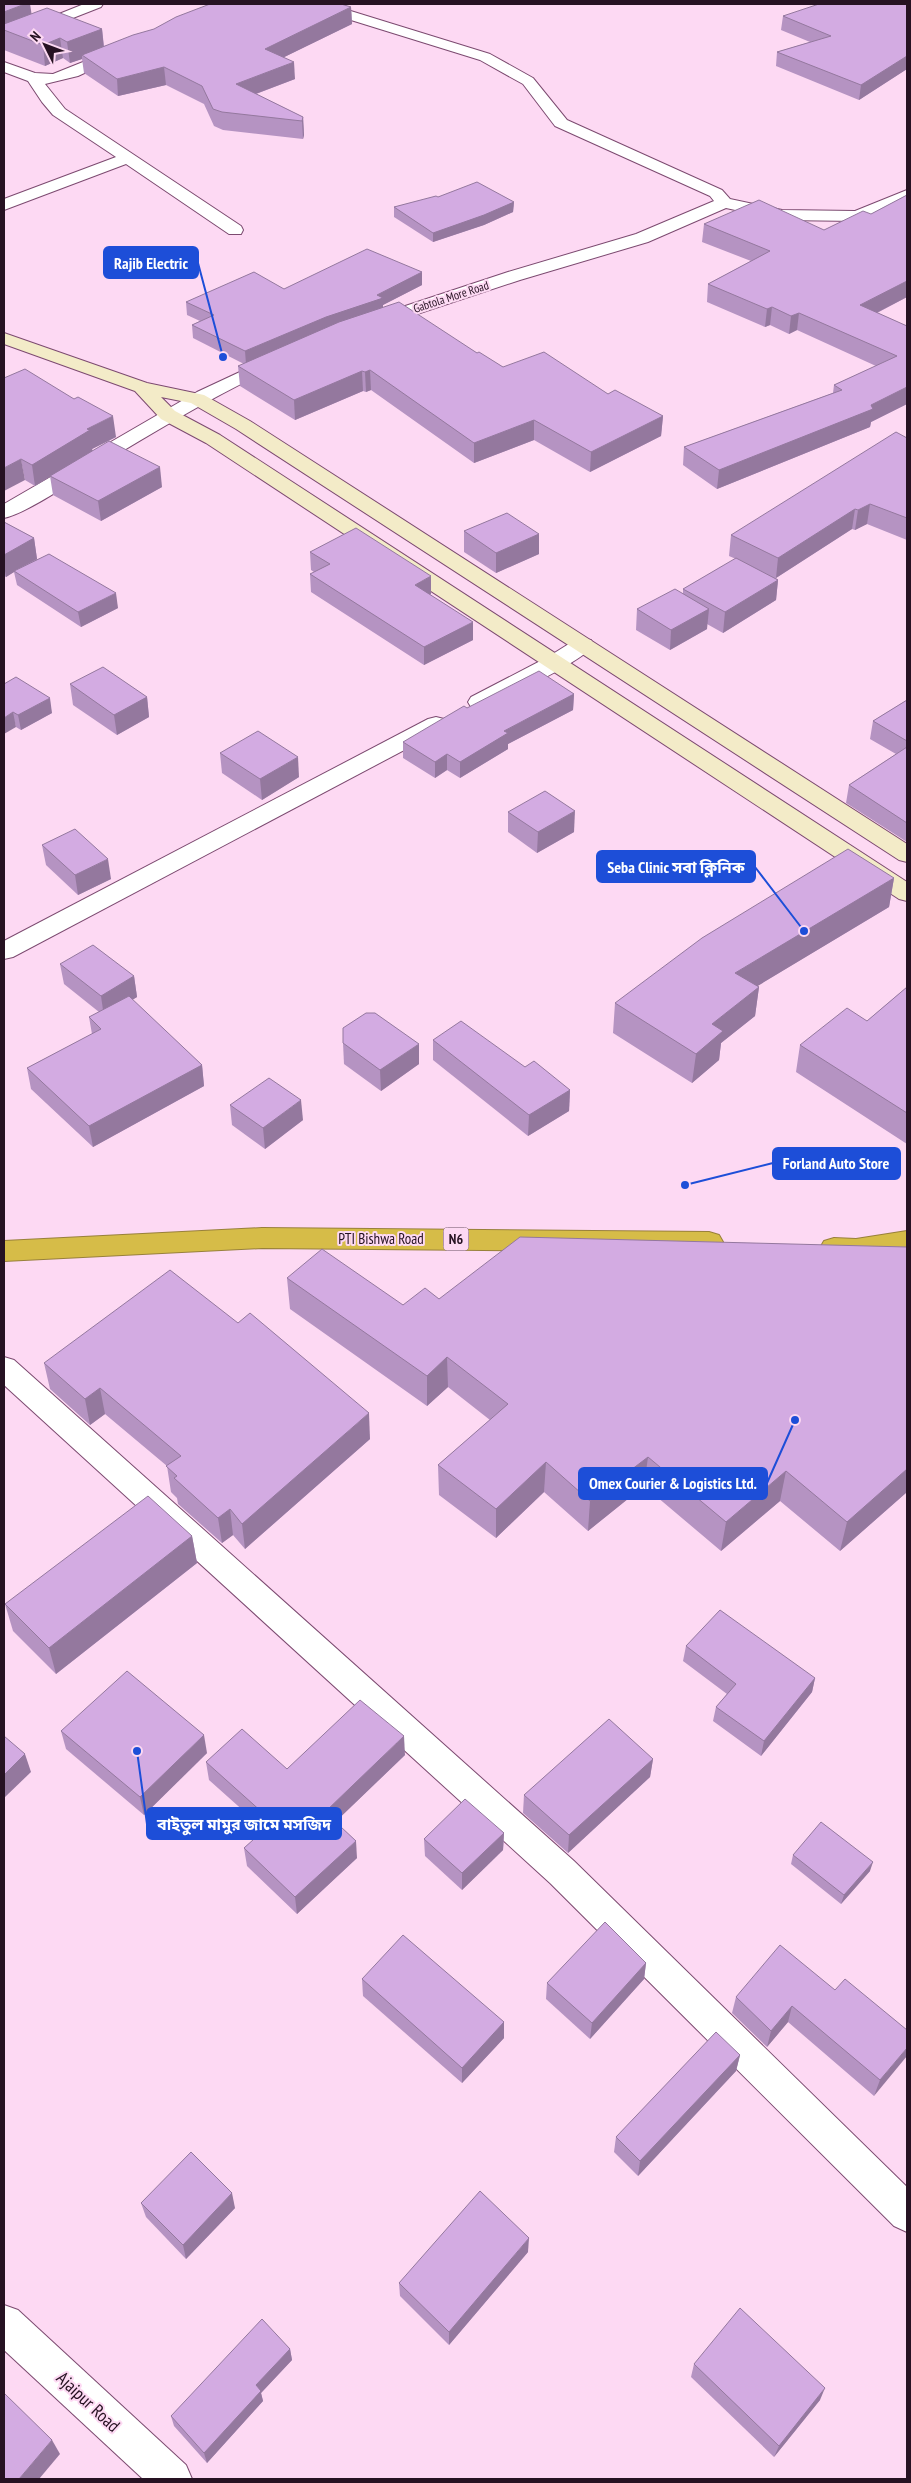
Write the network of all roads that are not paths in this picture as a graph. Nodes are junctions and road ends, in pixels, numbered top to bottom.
1 (96, 4) edge
2 (314, 4) edge
3 (4, 41) edge
4 (136, 45) edge
5 (4, 66) edge
6 (34, 78) junction
7 (128, 158) junction
8 (907, 195) edge
9 (724, 203) junction
10 (4, 205) edge
11 (235, 230) dead end
12 (360, 327) edge
13 (4, 338) edge
14 (290, 354) edge
15 (142, 387) junction
16 (197, 399) junction
17 (168, 415) junction
18 (4, 512) edge
19 (582, 645) junction
20 (556, 662) junction
21 (789, 779) junction
22 (759, 797) junction
23 (907, 855) edge
24 (907, 893) edge
25 (4, 951) edge
26 (907, 1241) edge
27 (730, 1243) edge
28 (808, 1247) edge
29 (4, 1251) edge
30 (4, 1368) edge
31 (907, 2213) edge
32 (4, 2324) edge
33 (172, 2479) edge

1 - 3 street
2 - 9 street
4 - 6 street
5 - 6 street
6 - 7 street
7 - 10 street
7 - 11 street
8 - 9 street
9 - 12 street, Gabtola More Road
13 - 15 street
14 - 16 street
15 - 16 street
15 - 17 street
16 - 17 street
16 - 19 street
17 - 18 street
17 - 20 street
19 - 20 street
19 - 21 street
20 - 22 street
20 - 25 street
21 - 22 street
21 - 23 street
22 - 24 street
26 - 28 highway
27 - 29 highway, PTI Bishwa Road / N6
30 - 31 street
32 - 33 street, Ajaipur Road

